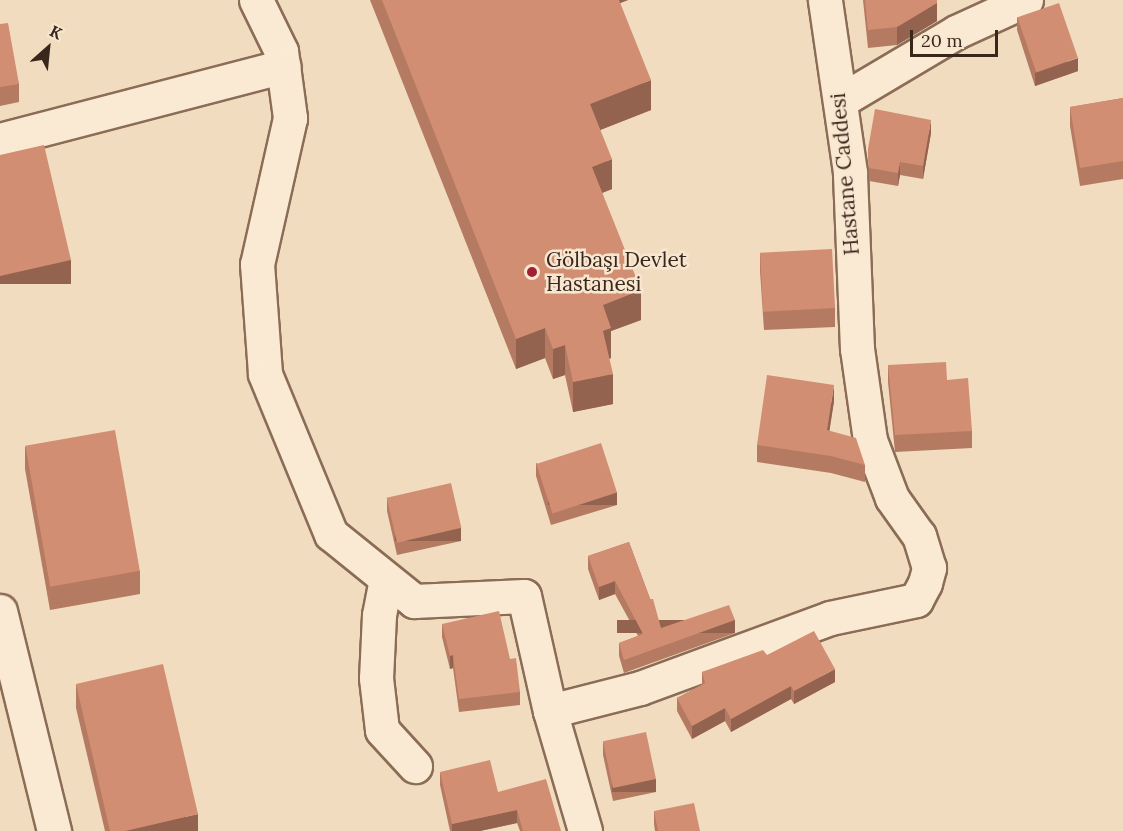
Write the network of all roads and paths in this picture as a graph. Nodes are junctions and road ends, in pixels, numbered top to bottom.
1 (256, 0) edge
2 (825, 0) edge
3 (1026, 0) edge
4 (284, 66) junction
5 (840, 100) junction
6 (0, 140) edge
7 (386, 579) junction
8 (0, 611) edge
9 (550, 711) junction
10 (415, 766) dead end
11 (54, 831) edge
12 (585, 831) edge

1 - 4 street
2 - 5 street, Hastane Caddesi
3 - 5 street
4 - 6 street
4 - 7 street
5 - 9 street, Hastane Caddesi
7 - 9 street
7 - 10 street
8 - 11 street
9 - 12 street

